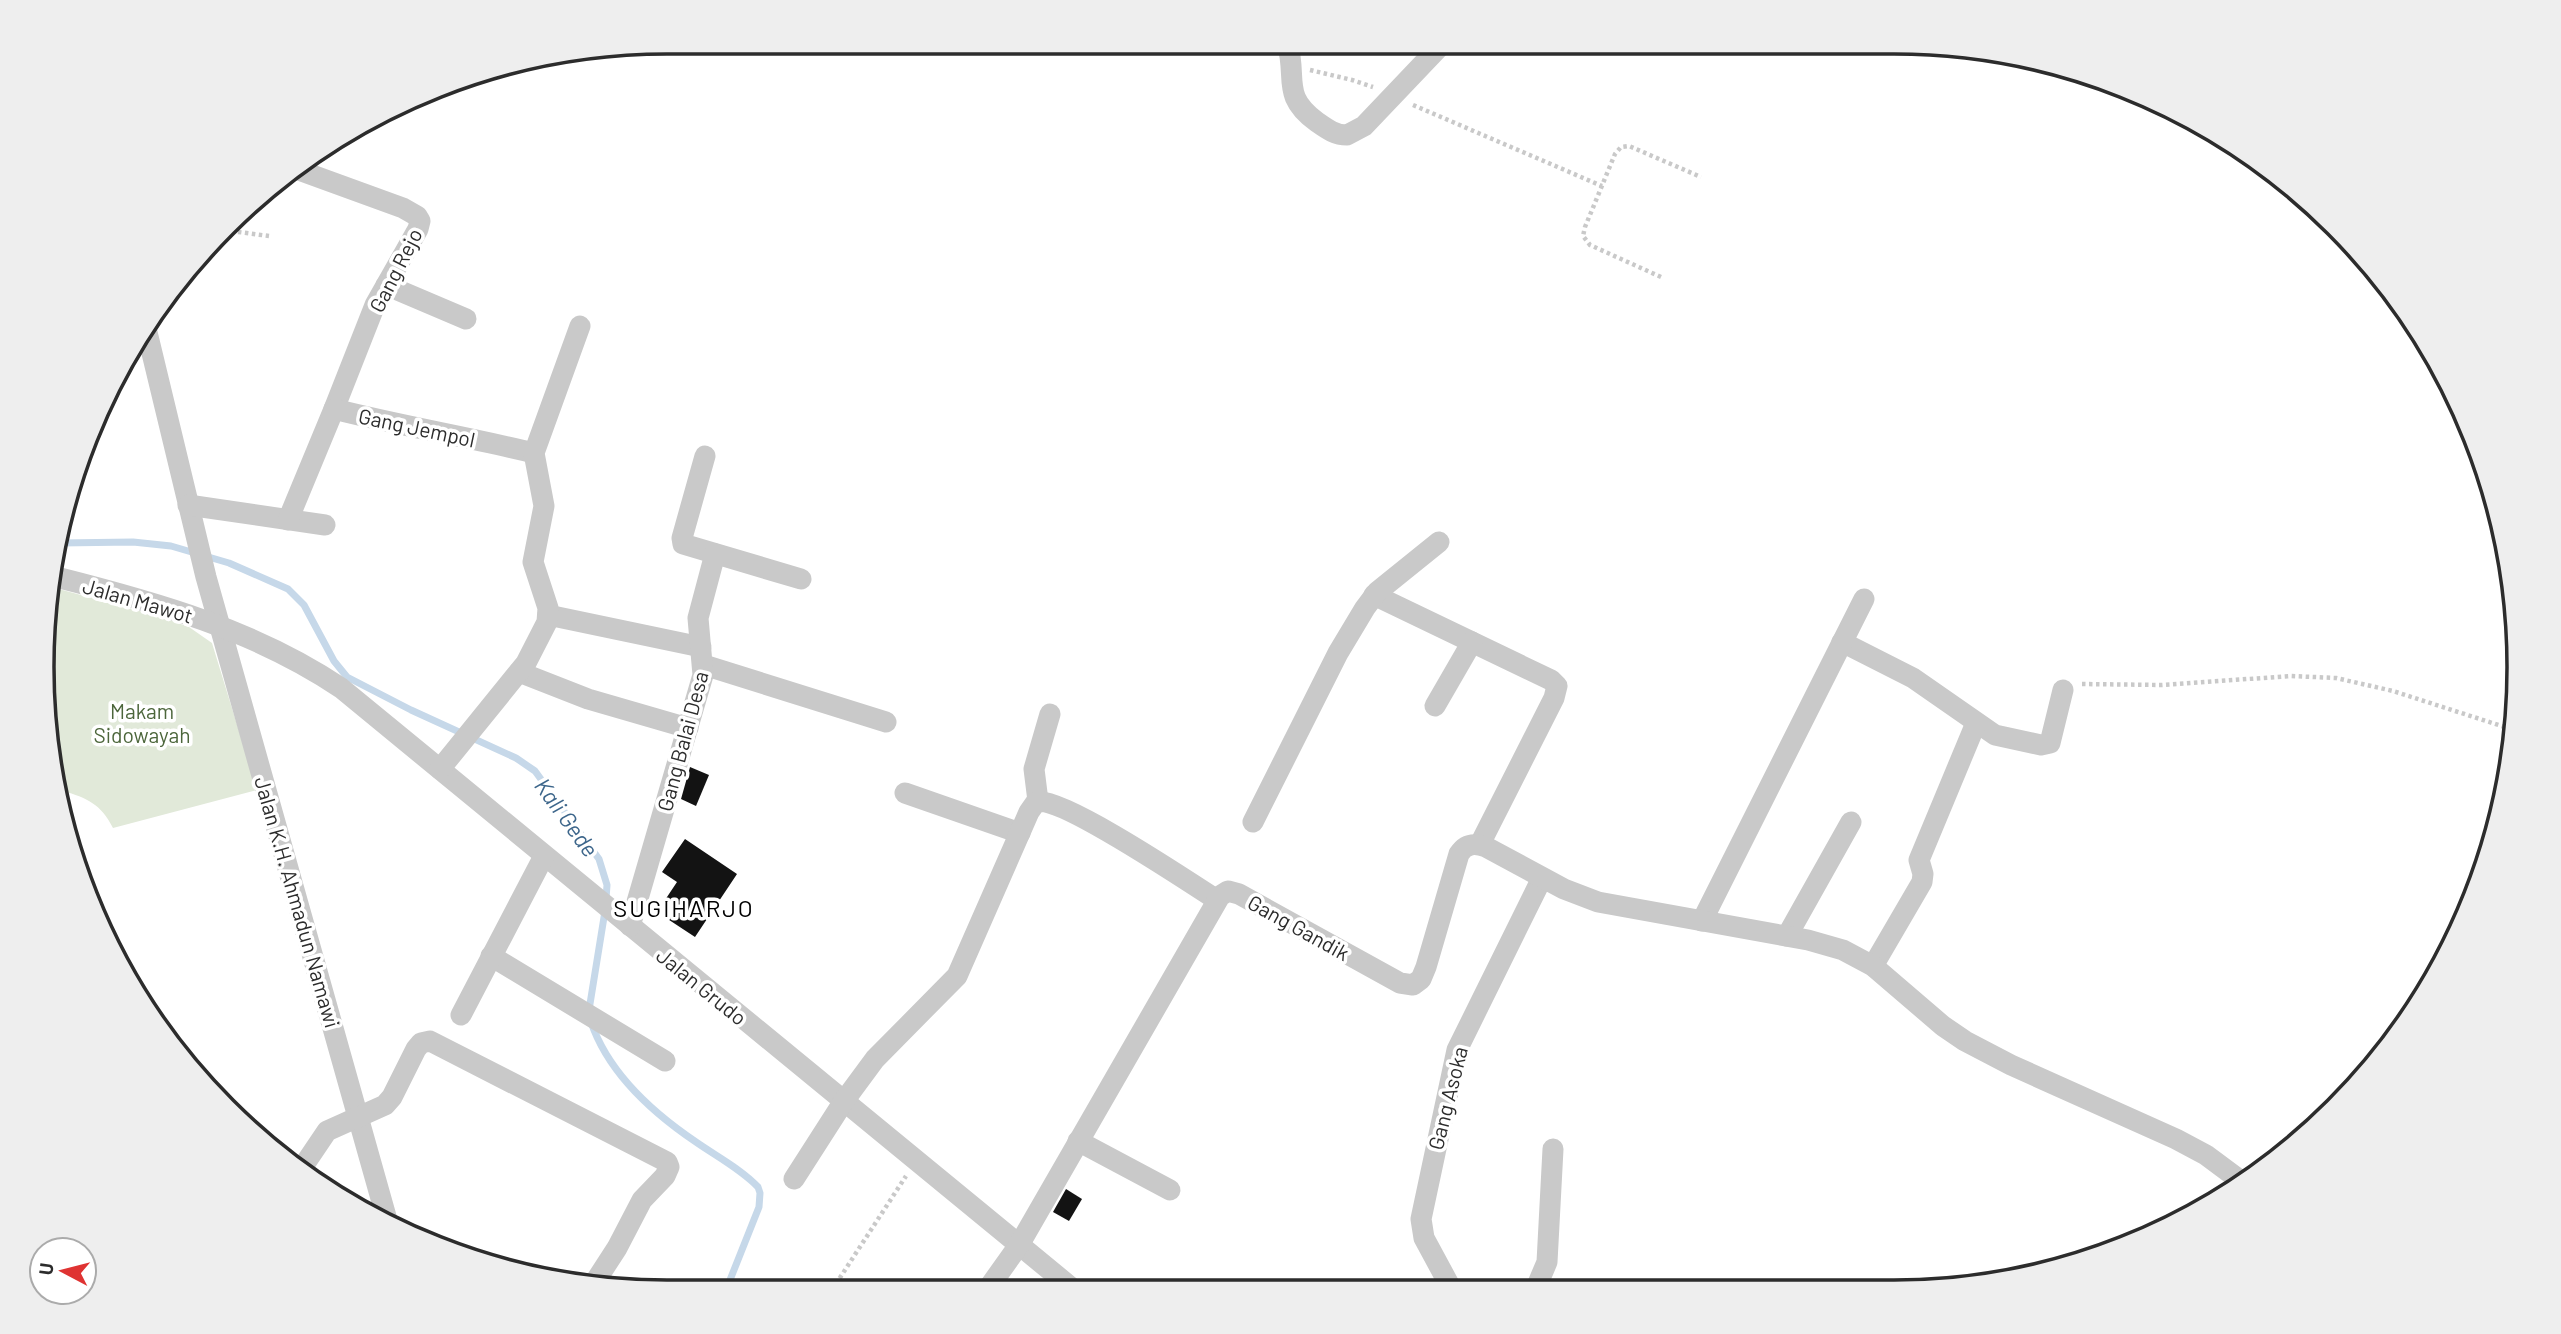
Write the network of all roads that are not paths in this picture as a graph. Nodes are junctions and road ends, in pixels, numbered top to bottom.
1 (1288, 54) edge
2 (1432, 54) edge
3 (306, 173) edge
4 (386, 285) junction
5 (466, 319) dead end
6 (580, 326) dead end
7 (143, 349) edge
8 (334, 409) junction
9 (534, 453) junction
10 (705, 456) dead end
11 (190, 512) junction
12 (288, 520) junction
13 (325, 525) dead end
14 (1439, 542) dead end
15 (715, 554) junction
16 (61, 578) edge
17 (801, 579) dead end
18 (1374, 596) junction
19 (1864, 599) dead end
20 (548, 615) junction
21 (219, 625) junction
22 (1472, 642) junction
23 (1842, 642) junction
24 (702, 656) junction
25 (519, 671) junction
26 (2063, 690) road end
27 (1435, 706) dead end
28 (1050, 714) dead end
29 (886, 722) dead end
30 (1976, 723) junction
31 (688, 728) junction
32 (440, 769) junction
33 (905, 793) dead end
34 (1038, 801) junction
35 (1253, 822) dead end
36 (1851, 822) dead end
37 (1020, 832) junction
38 (1480, 844) junction
39 (544, 856) junction
40 (1542, 878) junction
41 (1217, 900) junction
42 (622, 920) junction
43 (1702, 921) junction
44 (1787, 936) junction
45 (491, 956) junction
46 (1872, 966) junction
47 (461, 1015) dead end
48 (665, 1061) dead end
49 (844, 1101) junction
50 (358, 1117) junction
51 (1078, 1141) junction
52 (1553, 1149) dead end
53 (306, 1162) edge
54 (2234, 1176) edge
55 (794, 1179) dead end
56 (1170, 1190) dead end
57 (384, 1211) edge
58 (1019, 1245) junction
59 (599, 1276) edge
60 (994, 1280) edge
61 (1062, 1280) edge
62 (1447, 1280) edge
63 (1539, 1280) edge

1 - 2 street
3 - 4 street, Gang Rejo
4 - 5 street
4 - 8 street, Gang Rejo
6 - 9 street
7 - 11 street, Jalan K.H. Ahmadun Namawi
8 - 9 street, Gang Jempol
8 - 12 street, Gang Jempol
9 - 20 street
10 - 15 street
11 - 12 street
11 - 21 street, Jalan K.H. Ahmadun Namawi
12 - 13 street
14 - 18 street
15 - 17 street
15 - 24 street, Gang Balai Desa
16 - 21 street, Jalan Mawot
18 - 22 street
18 - 35 street
19 - 23 street
20 - 24 street
20 - 25 street
21 - 32 street, Jalan Grudo
21 - 50 street, Jalan K.H. Ahmadun Namawi
22 - 27 street
22 - 38 street
23 - 30 street
23 - 43 street
24 - 29 street
24 - 31 street, Gang Balai Desa
25 - 31 street
25 - 32 street
26 - 30 street
28 - 34 street
30 - 46 street
31 - 42 street, Gang Balai Desa
32 - 39 street, Jalan Grudo
33 - 37 street
34 - 37 street
34 - 41 street
36 - 44 street
37 - 49 street
38 - 40 street
38 - 41 street, Gang Gandik
39 - 42 street, Jalan Grudo
39 - 45 street
40 - 43 street
40 - 62 street, Gang Asoka
41 - 51 street, Gang Gandik
42 - 49 street, Jalan Grudo
43 - 44 street
44 - 46 street
45 - 47 street
45 - 48 street
46 - 54 street
49 - 55 street
49 - 58 street, Jalan Grudo
50 - 53 street
50 - 57 street, Jalan K.H. Ahmadun Namawi
50 - 59 street
51 - 56 street
51 - 58 street, Gang Gandik
52 - 63 street
58 - 60 street, Gang Gandik
58 - 61 street, Jalan Grudo

